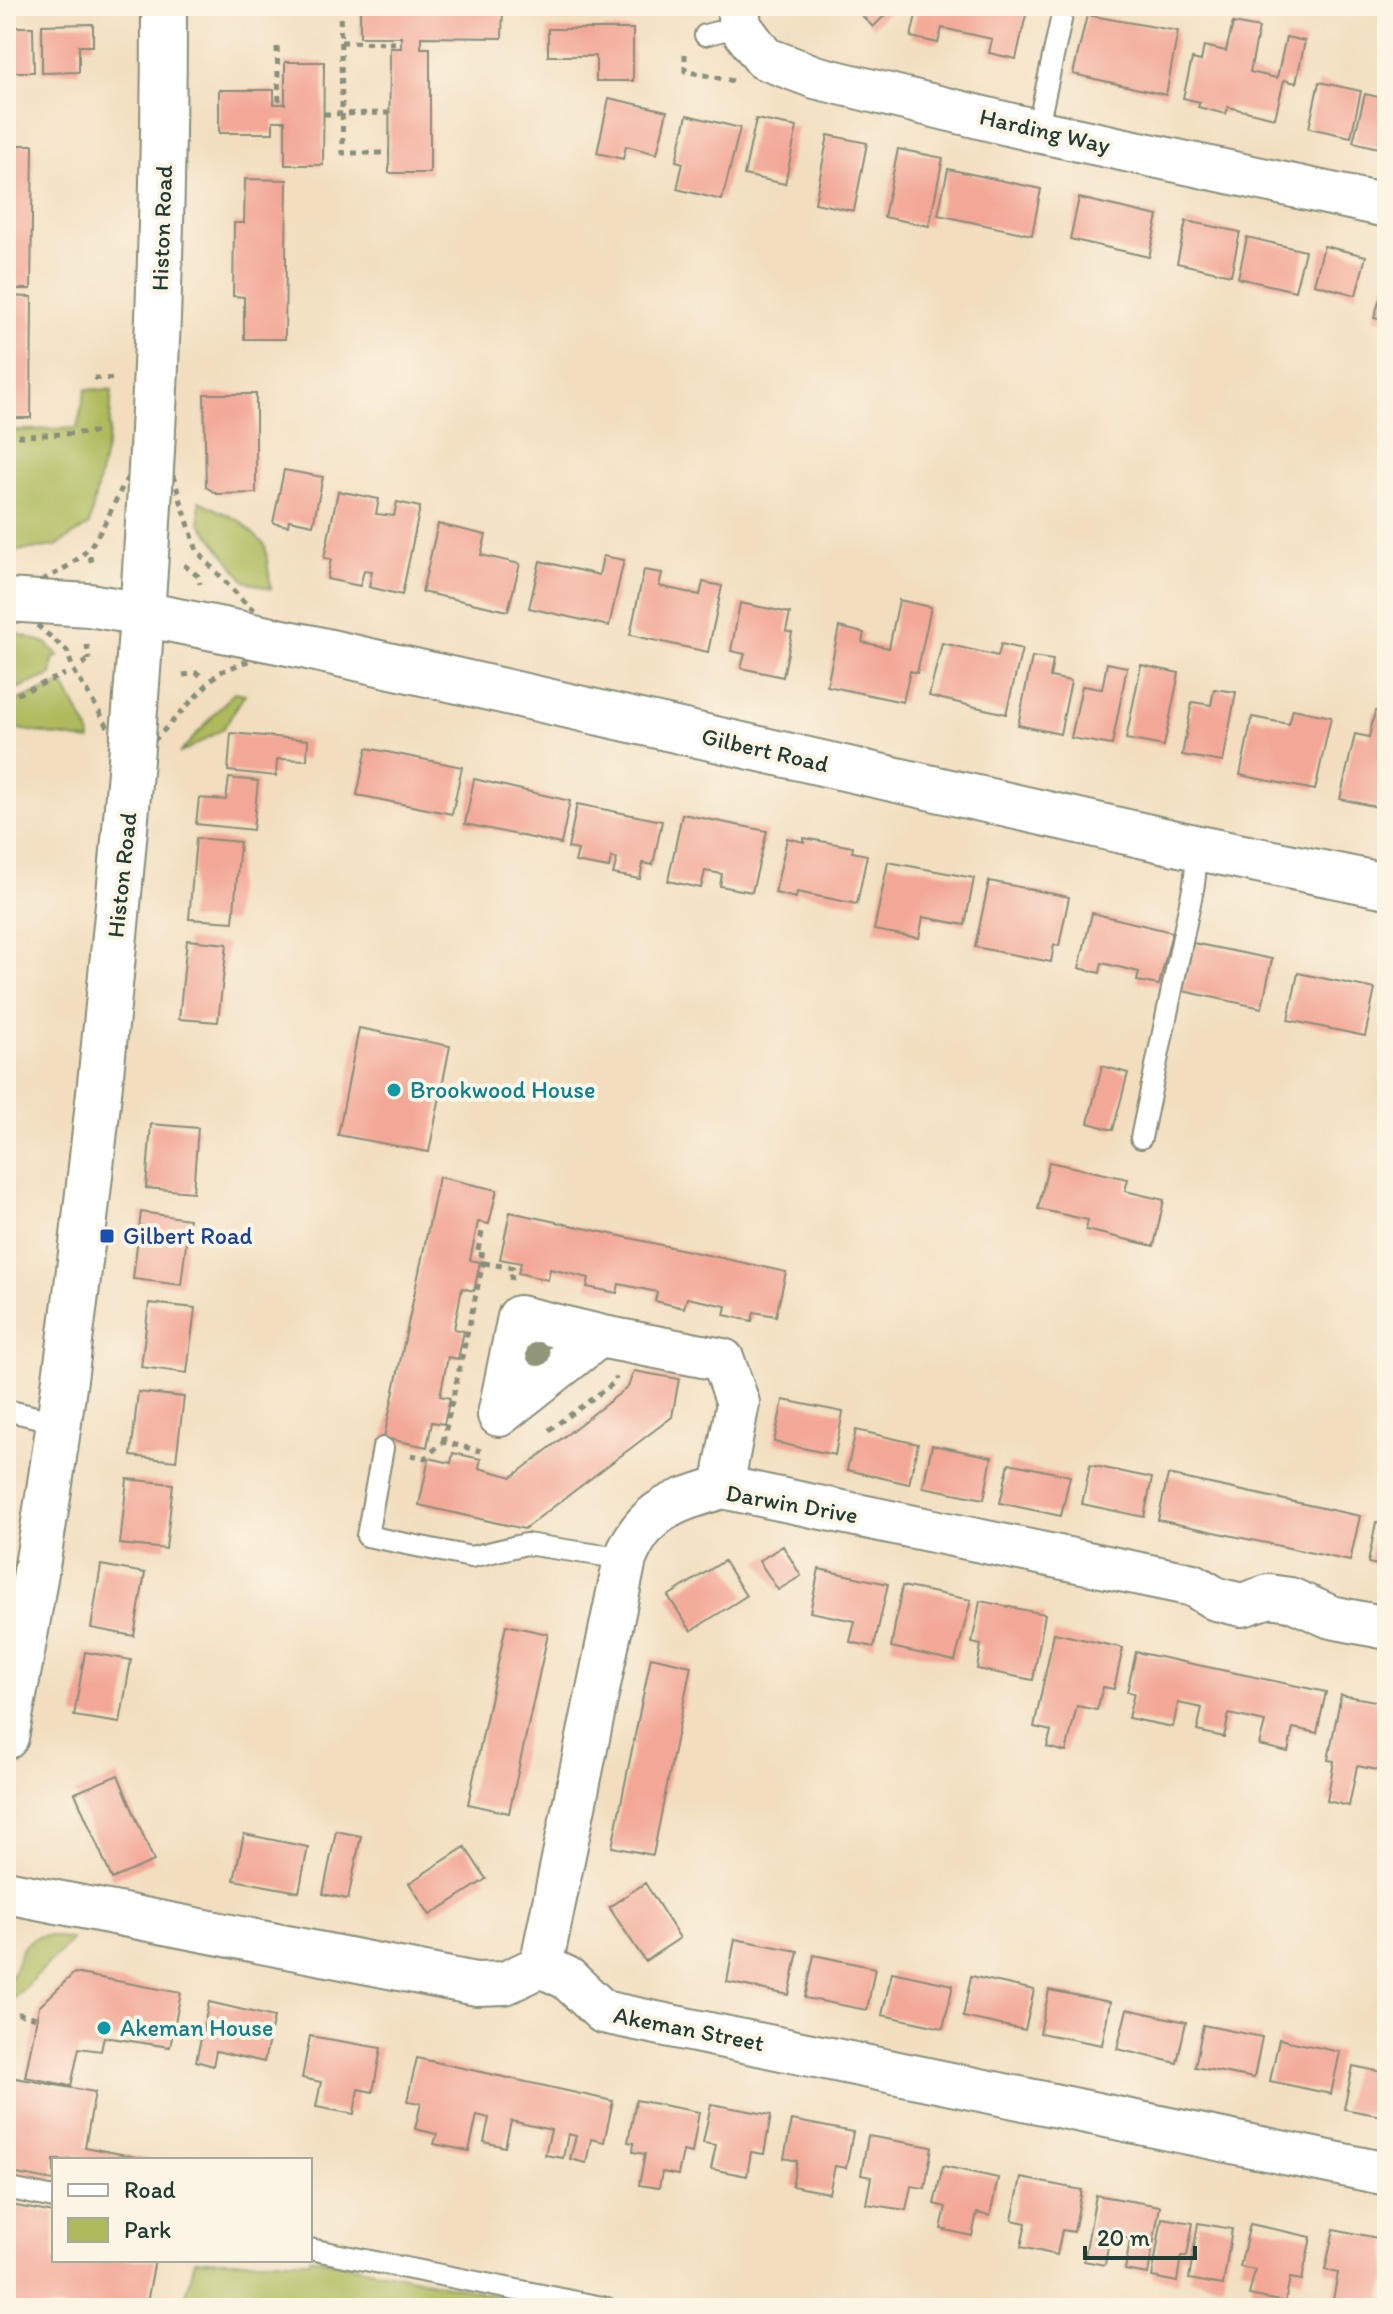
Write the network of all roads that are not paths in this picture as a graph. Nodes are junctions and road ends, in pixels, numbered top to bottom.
1 (164, 6) edge
2 (1064, 6) edge
3 (728, 22) edge
4 (1037, 131) junction
5 (1387, 206) edge
6 (7, 600) edge
7 (143, 614) junction
8 (1198, 848) junction
9 (1387, 886) edge
10 (1141, 1138) dead end
11 (599, 1336) dead end
12 (6, 1410) edge
13 (57, 1422) junction
14 (383, 1448) road end
15 (722, 1487) junction
16 (625, 1559) junction
17 (1387, 1628) edge
18 (6, 1737) edge
19 (6, 1892) edge
20 (541, 1966) junction
21 (1387, 2174) edge
22 (6, 2188) edge
23 (52, 2198) edge
24 (312, 2249) edge
25 (607, 2308) edge

1 - 7 main road, Histon Road
2 - 4 lane
3 - 4 street, Harding Way
4 - 5 street, Harding Way
6 - 7 street
7 - 8 main road, Gilbert Road
7 - 13 main road, Histon Road
8 - 9 main road, Gilbert Road
8 - 10 lane
11 - 15 street
12 - 13 lane
13 - 18 main road, Histon Road
14 - 16 lane
15 - 16 street, Darwin Drive
15 - 17 street, Darwin Drive
16 - 20 street, Darwin Drive
19 - 20 street
20 - 21 street, Akeman Street
22 - 23 lane
24 - 25 lane

